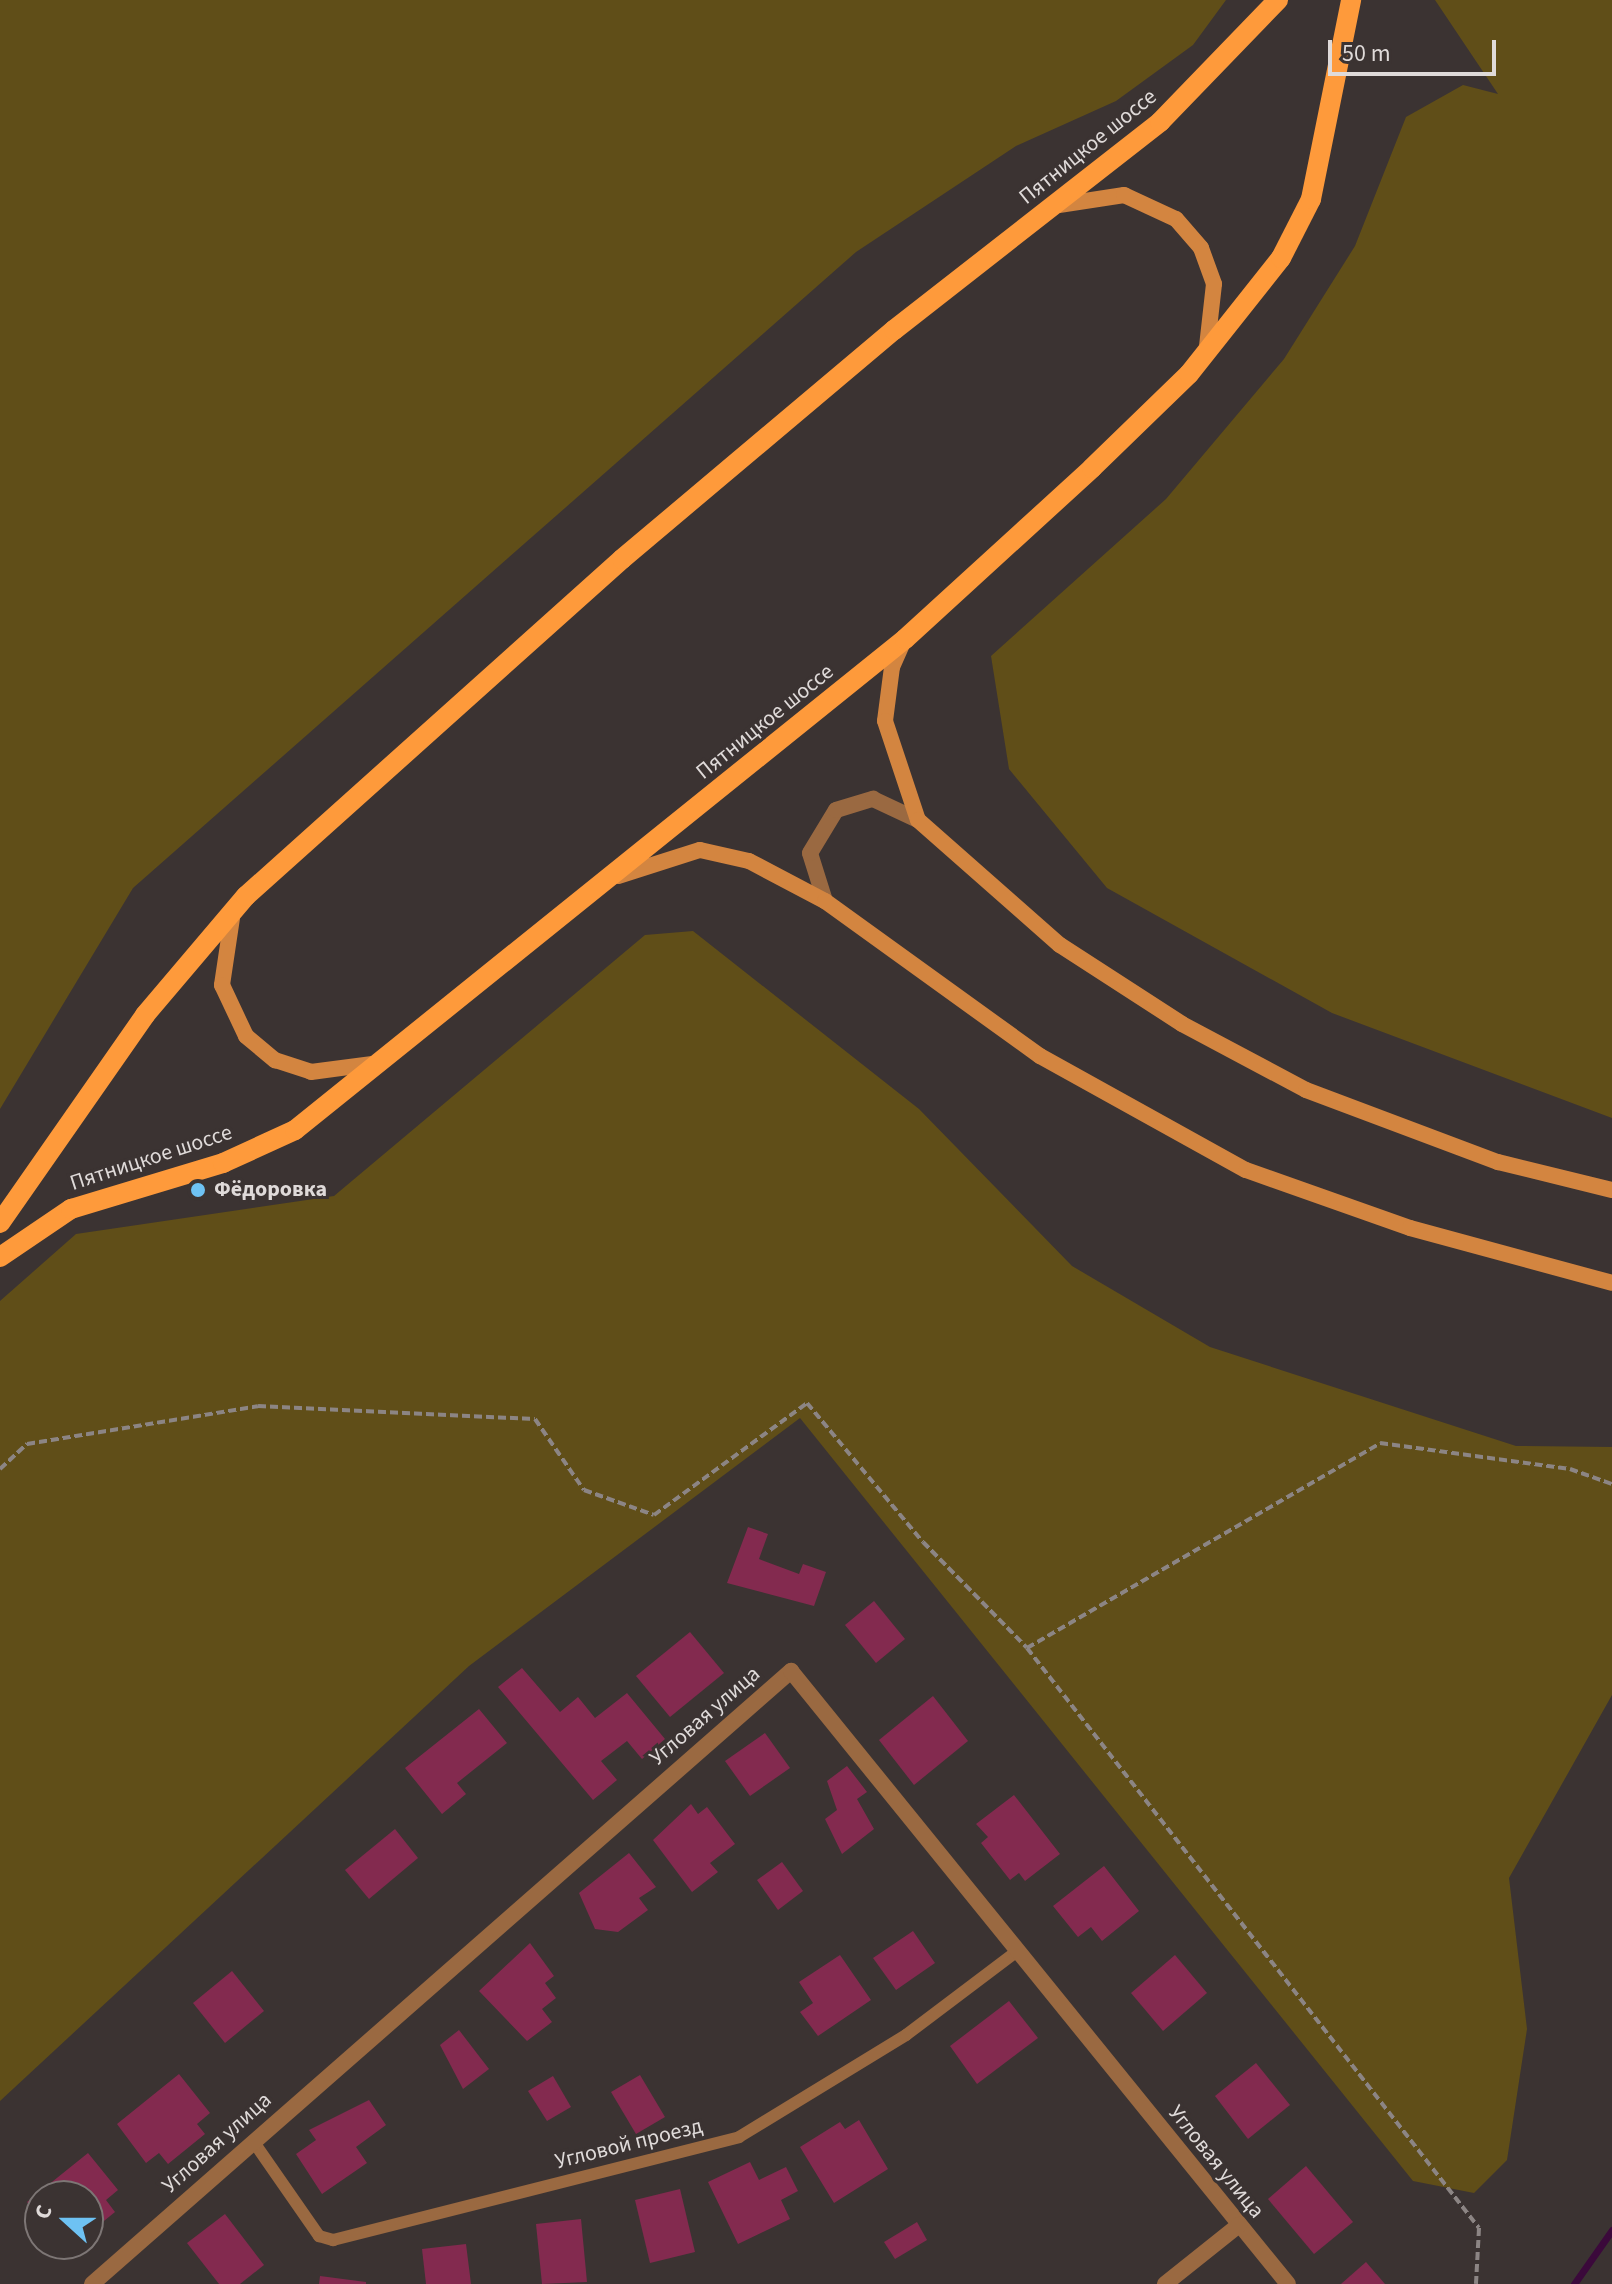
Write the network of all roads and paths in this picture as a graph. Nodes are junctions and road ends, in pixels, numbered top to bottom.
1 (1278, 0) edge
2 (1349, 10) edge
3 (1035, 220) junction
4 (1189, 374) junction
5 (905, 639) junction
6 (918, 820) junction
7 (609, 880) junction
8 (246, 896) junction
9 (825, 901) junction
10 (394, 1053) junction
11 (1612, 1190) edge
12 (0, 1223) edge
13 (0, 1257) edge
14 (1612, 1283) edge
15 (0, 1469) edge
16 (1612, 1484) edge
17 (1027, 1648) junction
18 (1015, 1953) junction
19 (253, 2141) junction
20 (1239, 2225) junction
21 (92, 2284) edge
22 (1165, 2284) edge
23 (1288, 2284) edge
24 (1476, 2284) edge

1 - 3 main road, Пятницкое шоссе
2 - 4 main road, Пятницкое шоссе
3 - 4 street
3 - 8 main road, Пятницкое шоссе
4 - 5 main road, Пятницкое шоссе
5 - 6 street
5 - 7 main road, Пятницкое шоссе
6 - 9 street
6 - 11 street
7 - 9 street
7 - 10 main road, Пятницкое шоссе
8 - 10 street
8 - 12 main road, Пятницкое шоссе
9 - 14 street
10 - 13 main road, Пятницкое шоссе
15 - 17 path
16 - 17 path
17 - 24 path
18 - 19 lane, Угловой проезд
18 - 19 street, Угловая улица
18 - 20 street, Угловая улица
19 - 21 street, Угловая улица
20 - 22 street
20 - 23 street, Угловая улица

